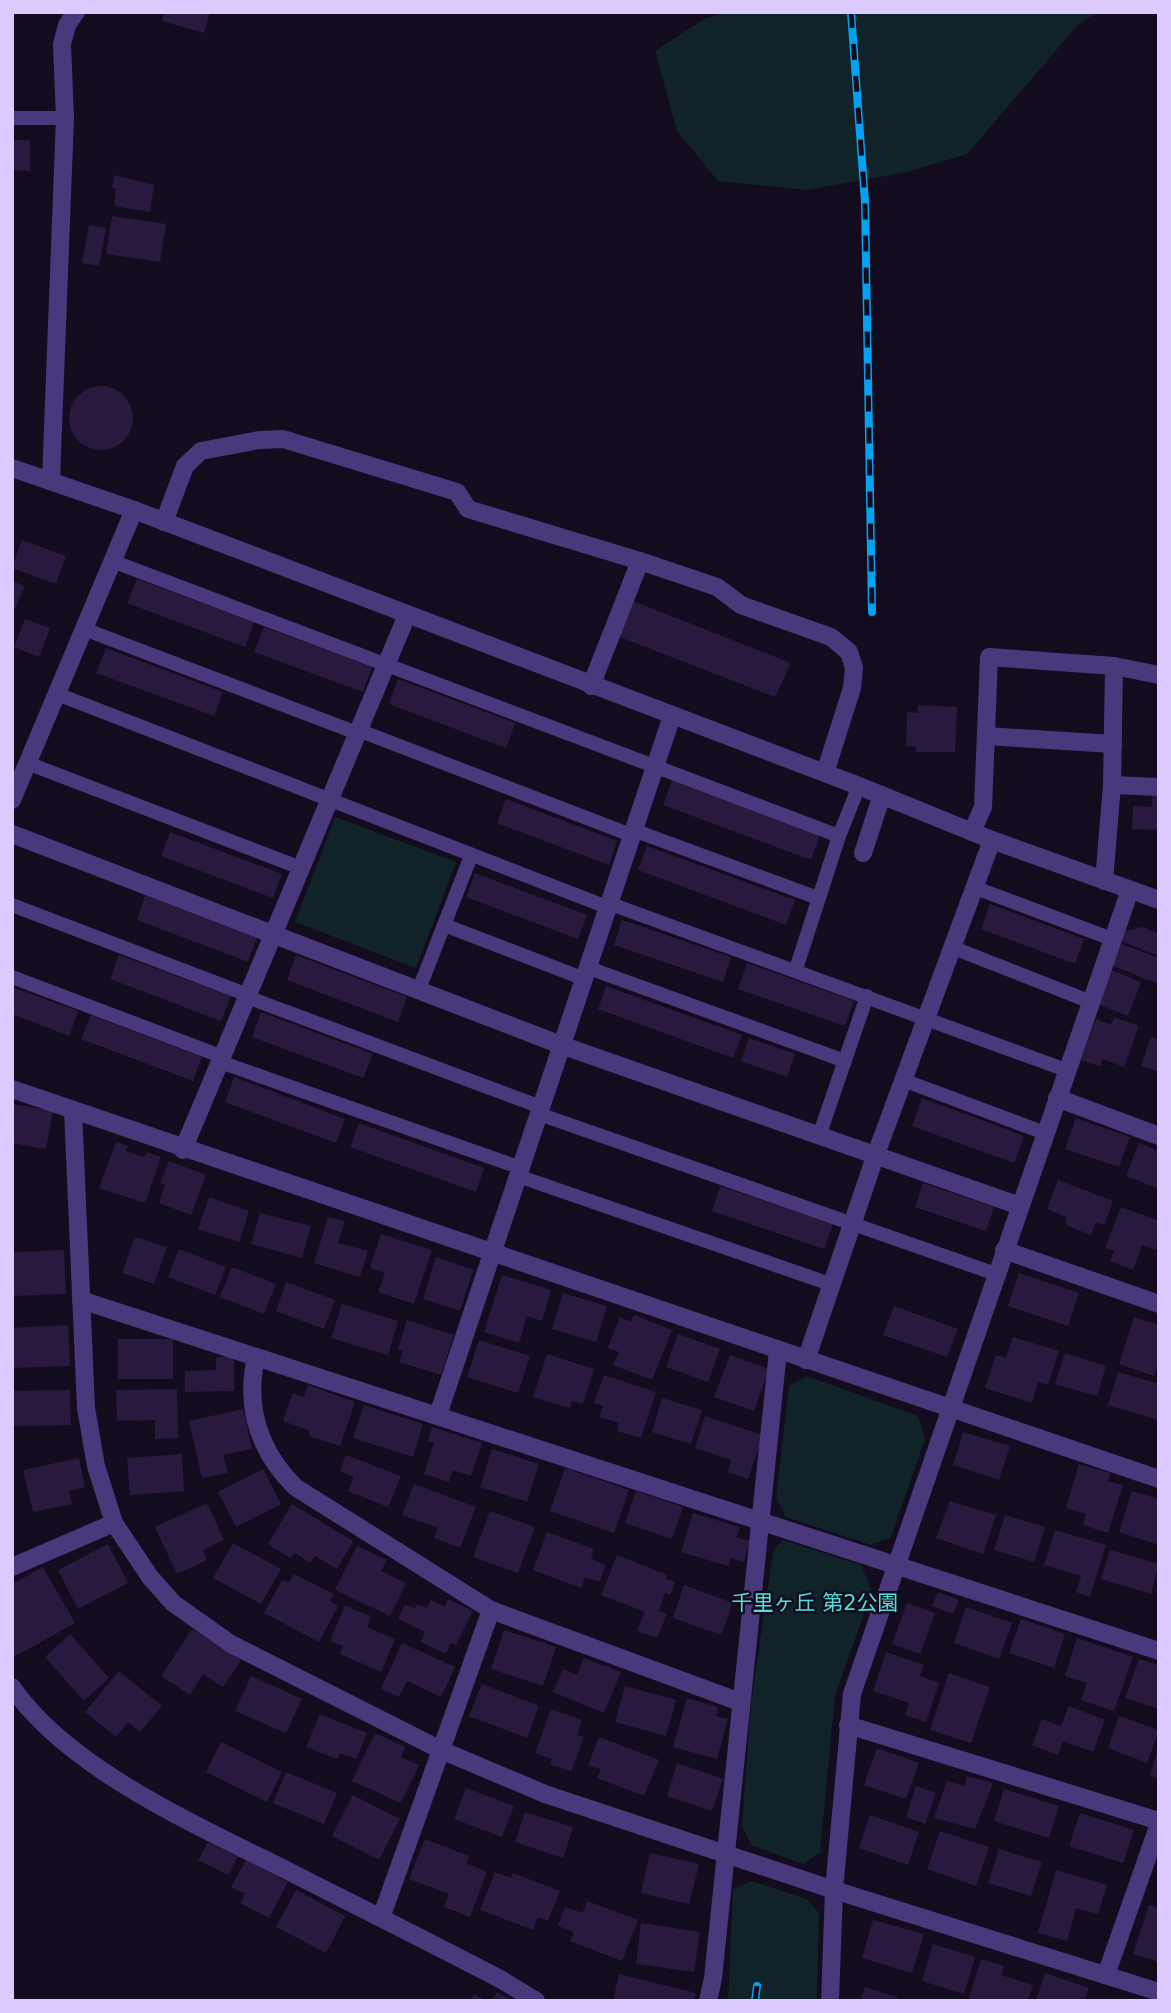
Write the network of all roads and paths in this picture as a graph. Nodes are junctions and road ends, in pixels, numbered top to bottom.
1 (76, 12) edge
2 (12, 118) edge
3 (65, 118) junction
4 (12, 468) edge
5 (51, 480) junction
6 (134, 510) junction
7 (164, 522) junction
8 (113, 561) junction
9 (640, 561) junction
10 (407, 615) junction
11 (84, 629) junction
12 (387, 664) junction
13 (1114, 666) junction
14 (1159, 676) edge
15 (591, 686) junction
16 (57, 694) junction
17 (672, 716) junction
18 (358, 731) junction
19 (986, 736) junction
20 (1112, 744) junction
21 (27, 763) junction
22 (656, 765) junction
23 (825, 773) junction
24 (1112, 785) junction
25 (859, 786) junction
26 (1159, 787) edge
27 (882, 795) junction
28 (12, 800) edge
29 (330, 801) junction
30 (972, 832) junction
31 (632, 833) junction
32 (12, 834) edge
33 (839, 836) junction
34 (992, 840) junction
35 (863, 853) dead end
36 (471, 856) junction
37 (301, 867) junction
38 (1104, 881) junction
39 (973, 887) junction
40 (1130, 890) junction
41 (818, 898) junction
42 (1159, 900) edge
43 (12, 905) edge
44 (608, 905) junction
45 (444, 925) junction
46 (274, 934) junction
47 (1112, 939) junction
48 (951, 947) junction
49 (796, 969) junction
50 (584, 973) junction
51 (12, 977) edge
52 (419, 989) junction
53 (248, 996) junction
54 (867, 996) junction
55 (1091, 1002) junction
56 (925, 1018) junction
57 (561, 1045) junction
58 (221, 1060) junction
59 (845, 1061) junction
60 (1066, 1070) junction
61 (903, 1080) junction
62 (12, 1089) edge
63 (1057, 1098) junction
64 (73, 1110) junction
65 (540, 1110) junction
66 (1045, 1133) junction
67 (819, 1136) junction
68 (1159, 1136) edge
69 (183, 1150) junction
70 (876, 1154) junction
71 (520, 1172) junction
72 (1020, 1206) junction
73 (852, 1222) junction
74 (1004, 1250) junction
75 (492, 1253) junction
76 (996, 1274) junction
77 (830, 1284) junction
78 (81, 1300) junction
79 (1159, 1304) edge
80 (778, 1351) junction
81 (256, 1357) junction
82 (806, 1360) junction
83 (950, 1408) junction
84 (438, 1415) junction
85 (1159, 1479) edge
86 (763, 1520) junction
87 (114, 1523) junction
88 (898, 1566) junction
89 (12, 1567) edge
90 (491, 1610) junction
91 (1159, 1651) edge
92 (12, 1687) edge
93 (740, 1702) junction
94 (848, 1725) junction
95 (441, 1750) junction
96 (1159, 1823) edge
97 (725, 1855) junction
98 (834, 1890) junction
99 (381, 1918) junction
100 (1106, 1975) junction
101 (1159, 1992) edge
102 (536, 2001) edge
103 (708, 2001) edge
104 (830, 2001) edge

1 - 3 street
2 - 3 lane
3 - 5 street
4 - 5 street
5 - 6 street
6 - 7 street
6 - 8 street
7 - 9 street
7 - 10 street
8 - 11 street
8 - 12 lane
9 - 15 street
9 - 23 street
10 - 12 street
10 - 15 street
11 - 16 street
11 - 18 lane
12 - 18 street
12 - 22 lane
13 - 14 street
13 - 19 street
13 - 20 street
15 - 17 street
16 - 21 street
16 - 29 lane
17 - 22 street
17 - 23 street
18 - 29 street
18 - 31 lane
19 - 20 street
19 - 30 street
20 - 24 street
21 - 28 street
21 - 37 lane
22 - 31 street
22 - 33 lane
23 - 25 street
24 - 26 street
24 - 38 street
25 - 27 street
25 - 33 lane
27 - 30 street
27 - 35 street
29 - 36 lane
29 - 37 street
30 - 34 street
31 - 41 lane
31 - 44 street
32 - 46 street
33 - 41 lane
34 - 38 street
34 - 39 street
36 - 44 lane
36 - 45 lane
37 - 46 street
38 - 40 street
39 - 47 lane
39 - 48 street
40 - 42 street
40 - 47 street
41 - 49 lane
43 - 53 lane
44 - 49 lane
44 - 50 street
45 - 50 lane
45 - 52 lane
46 - 52 street
46 - 53 street
47 - 55 street
48 - 55 lane
48 - 56 street
49 - 54 lane
50 - 57 street
50 - 59 lane
51 - 58 lane
52 - 57 street
53 - 58 street
53 - 65 lane
54 - 56 lane
54 - 59 lane
55 - 60 street
56 - 60 lane
56 - 61 street
57 - 65 street
57 - 67 street
58 - 69 street
58 - 71 lane
59 - 67 lane
60 - 63 street
61 - 66 lane
61 - 70 street
62 - 64 street
63 - 66 street
63 - 68 street
64 - 69 street
64 - 78 street
65 - 71 street
65 - 73 lane
66 - 72 street
67 - 70 street
69 - 75 street
70 - 72 street
70 - 73 street
71 - 75 street
71 - 77 lane
72 - 74 street
73 - 76 lane
73 - 77 street
74 - 76 street
74 - 79 street
75 - 80 street
75 - 84 street
76 - 83 street
77 - 82 street
78 - 81 street
78 - 87 street
80 - 82 street
80 - 86 street
81 - 84 street
81 - 90 street
82 - 83 street
83 - 85 street
83 - 88 street
84 - 86 street
86 - 88 street
86 - 93 street
87 - 89 street
87 - 95 street
88 - 91 street
88 - 94 street
90 - 93 street
90 - 95 street
92 - 99 street
93 - 97 street
94 - 96 street
94 - 98 street
95 - 97 street
95 - 99 street
96 - 100 street
97 - 98 street
97 - 103 street
98 - 100 street
98 - 104 street
99 - 102 street
100 - 101 street

